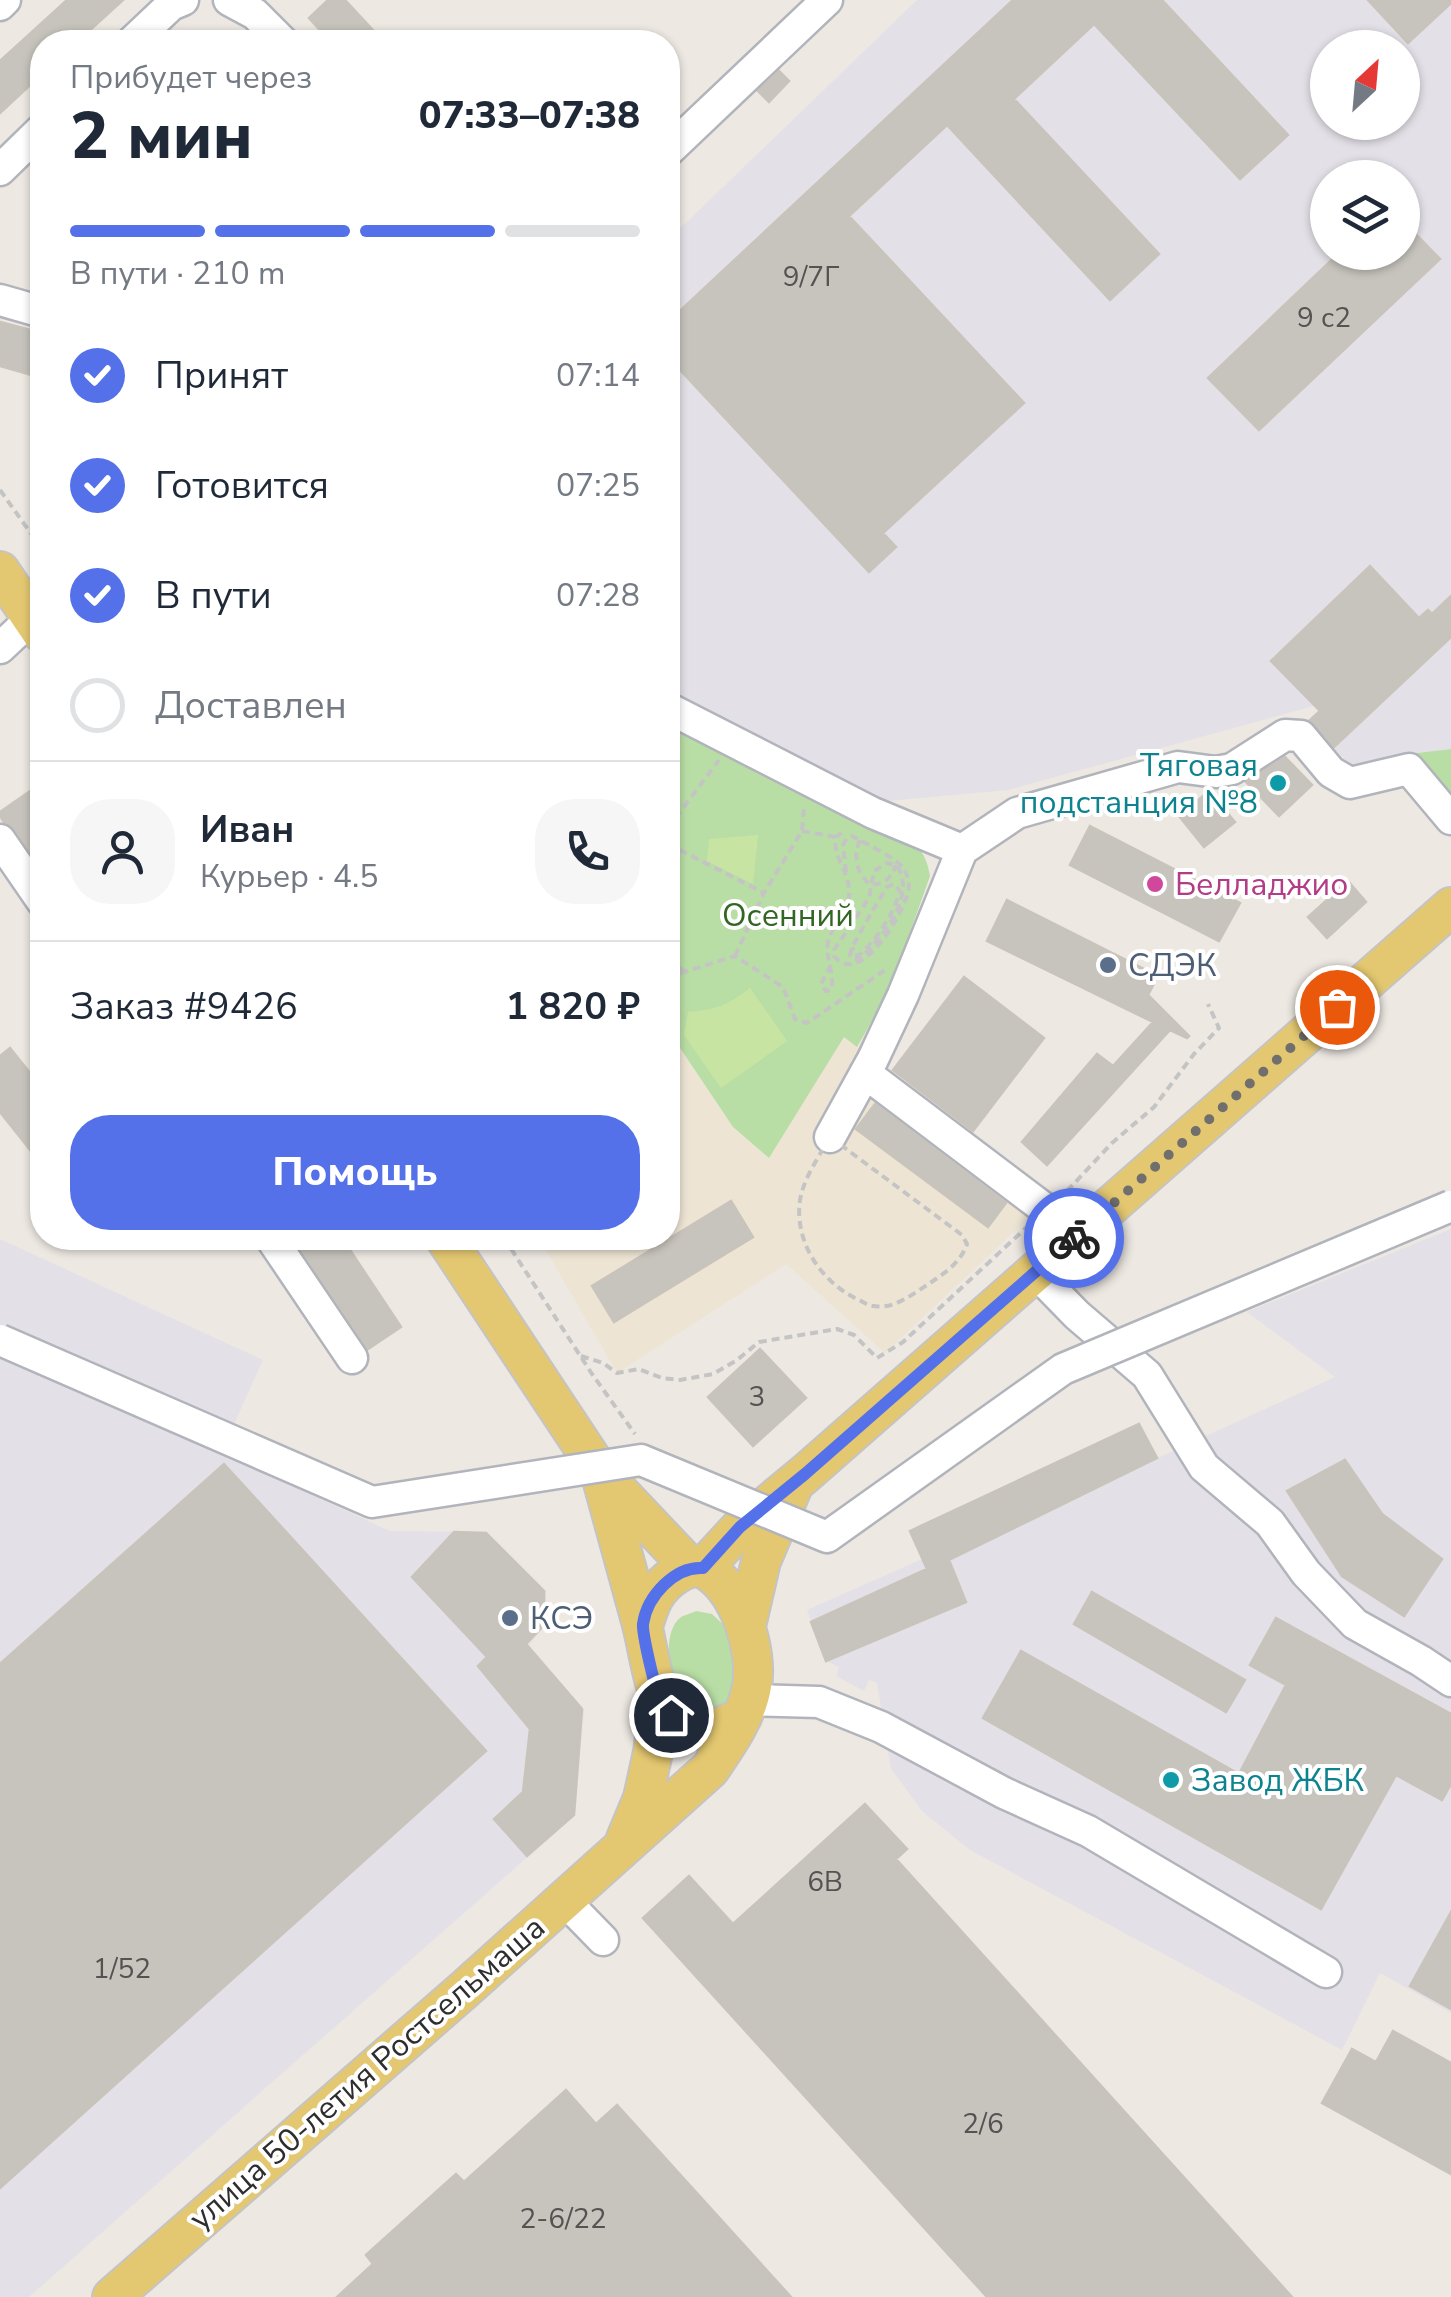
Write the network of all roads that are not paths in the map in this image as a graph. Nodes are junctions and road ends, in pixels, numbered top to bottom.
1 (229, 0) edge
2 (827, 0) edge
3 (177, 2) edge
4 (146, 30) edge
5 (271, 30) edge
6 (680, 140) edge
7 (0, 300) edge
8 (30, 309) edge
9 (0, 572) edge
10 (30, 616) edge
11 (30, 630) edge
12 (0, 648) edge
13 (680, 714) edge
14 (1451, 819) edge
15 (0, 840) edge
16 (962, 850) junction
17 (30, 884) edge
18 (1451, 907) edge
19 (865, 1072) junction
20 (830, 1137) road end
21 (1451, 1206) edge
22 (1080, 1233) junction
23 (280, 1250) edge
24 (454, 1250) edge
25 (1035, 1272) junction
26 (0, 1340) edge
27 (352, 1358) dead end
28 (600, 1472) junction
29 (794, 1484) junction
30 (696, 1567) junction
31 (643, 1626) junction
32 (746, 1626) junction
33 (1451, 1681) edge
34 (660, 1702) junction
35 (745, 1709) junction
36 (622, 1848) junction
37 (564, 1900) junction
38 (602, 1940) dead end
39 (1326, 1972) dead end
40 (112, 2297) edge

1 - 5 street
2 - 6 street
3 - 4 street
7 - 8 street
9 - 10 main road
11 - 12 street
13 - 16 street
14 - 16 street
15 - 17 street
16 - 19 street
18 - 22 main road
19 - 20 street
19 - 22 street
21 - 26 street, bridge
22 - 25 main road
23 - 27 street
24 - 28 main road
25 - 29 main road
25 - 33 street
28 - 30 main road
28 - 31 main road
29 - 30 main road
29 - 32 main road
30 - 31 main road
30 - 32 main road
31 - 34 main road
32 - 35 main road
34 - 35 main road
34 - 36 main road, улица 50-летия Ростсельмаша
35 - 36 main road, улица 50-летия Ростсельмаша
35 - 39 street
36 - 37 main road, улица 50-летия Ростсельмаша
37 - 38 street
37 - 40 main road, улица 50-летия Ростсельмаша

